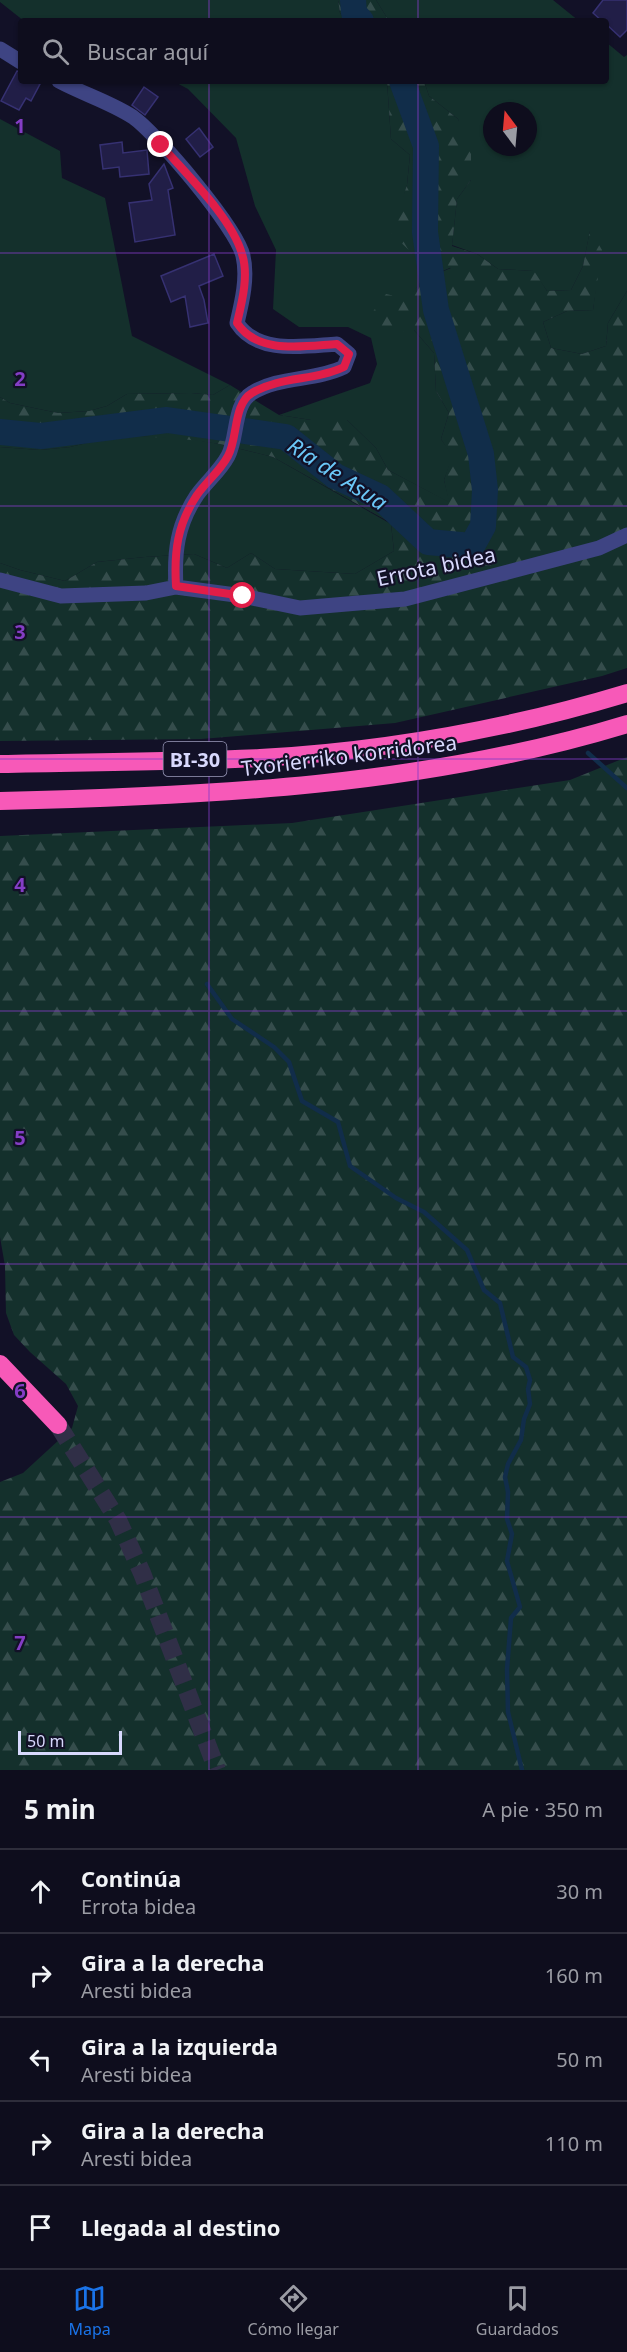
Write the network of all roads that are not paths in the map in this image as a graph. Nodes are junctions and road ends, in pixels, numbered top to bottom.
1 (0, 50) edge
2 (18, 60) edge
3 (64, 84) edge
4 (627, 536) edge
5 (0, 580) edge
6 (176, 586) junction
7 (627, 693) edge
8 (627, 724) edge
9 (0, 764) edge
10 (5, 800) edge
11 (6, 1370) edge
12 (58, 1425) tunnel mouth

1 - 2 street
3 - 6 street
4 - 6 street, Errota bidea
5 - 6 street, Errota bidea
7 - 9 highway, Txorierriko korridorea / BI-30
8 - 10 highway, Txorierriko korridorea
11 - 12 highway

